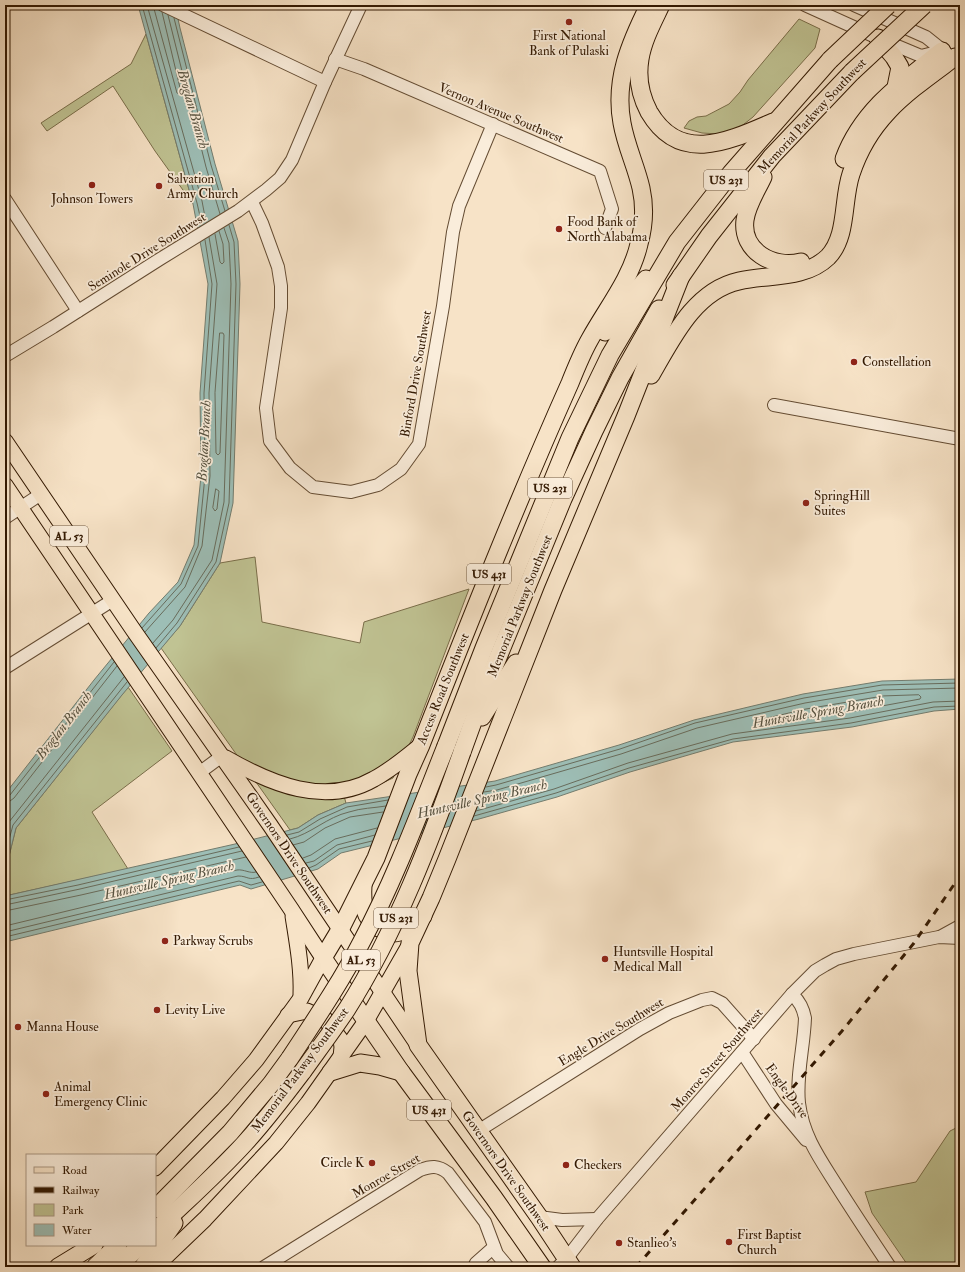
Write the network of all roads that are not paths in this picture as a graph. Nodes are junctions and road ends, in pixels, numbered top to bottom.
1 (163, 5) edge
2 (361, 5) edge
3 (648, 5) edge
4 (661, 5) edge
5 (808, 5) edge
6 (854, 5) edge
7 (888, 5) edge
8 (924, 5) edge
9 (878, 38) junction
10 (952, 56) edge
11 (335, 60) junction
12 (325, 82) junction
13 (896, 87) junction
14 (776, 120) junction
15 (493, 124) junction
16 (772, 156) junction
17 (5, 199) edge
18 (252, 202) junction
19 (605, 228) dead end
20 (678, 242) junction
21 (681, 276) junction
22 (78, 311) junction
23 (5, 356) edge
24 (574, 375) junction
25 (774, 405) dead end
26 (626, 416) junction
27 (960, 438) edge
28 (5, 441) edge
29 (5, 485) edge
30 (41, 494) junction
31 (20, 508) junction
32 (5, 518) edge
33 (113, 600) junction
34 (91, 613) junction
35 (540, 622) junction
36 (5, 668) edge
37 (421, 745) junction
38 (464, 747) junction
39 (222, 756) junction
40 (199, 773) junction
41 (363, 882) junction
42 (291, 908) junction
43 (423, 916) junction
44 (960, 926) edge
45 (340, 928) junction
46 (939, 937) junction
47 (960, 938) edge
48 (410, 943) junction
49 (323, 958) junction
50 (382, 992) junction
51 (792, 994) junction
52 (300, 998) junction
53 (288, 1015) junction
54 (366, 1021) junction
55 (754, 1039) junction
56 (418, 1045) junction
57 (742, 1052) junction
58 (341, 1058) junction
59 (331, 1072) junction
60 (401, 1072) junction
61 (478, 1131) junction
62 (811, 1145) junction
63 (156, 1167) edge
64 (178, 1186) junction
65 (196, 1192) junction
66 (156, 1201) edge
67 (156, 1208) edge
68 (539, 1217) junction
69 (597, 1219) junction
70 (156, 1230) edge
71 (76, 1246) edge
72 (92, 1246) edge
73 (117, 1246) edge
74 (140, 1246) edge
75 (494, 1247) junction
76 (566, 1264) edge
77 (472, 1266) edge
78 (54, 1267) edge
79 (58, 1267) edge
80 (95, 1267) edge
81 (117, 1267) edge
82 (143, 1267) edge
83 (155, 1267) edge
84 (264, 1267) edge
85 (508, 1267) edge
86 (542, 1267) edge
87 (890, 1267) edge

1 - 12 street
2 - 11 street, Seminole Drive Southwest
3 - 24 highway
4 - 14 highway
5 - 9 street
6 - 10 street
7 - 14 highway, Memorial Parkway Southwest / US 231, bridge
8 - 16 highway, Memorial Parkway Southwest / US 231, bridge
9 - 10 street
9 - 13 highway
10 - 13 highway
10 - 26 highway
11 - 12 street, Seminole Drive Southwest
11 - 15 street, Vernon Avenue Southwest
12 - 18 street, Seminole Drive Southwest
13 - 16 highway
14 - 20 highway, Memorial Parkway Southwest / US 231
15 - 18 street, Binford Drive Southwest
15 - 19 street, Vernon Avenue Southwest
16 - 21 highway, Memorial Parkway Southwest / US 231
17 - 22 street
18 - 22 street, Seminole Drive Southwest
20 - 24 highway, US 431
20 - 64 highway, Memorial Parkway Southwest / US 231, bridge
21 - 26 highway, US 431
21 - 38 highway, Memorial Parkway Southwest / US 231
22 - 23 street, Seminole Drive Southwest
24 - 37 highway, Access Road Southwest / US 431
25 - 27 street
26 - 35 highway, US 431
28 - 30 main road, Governors Drive Southwest / AL 53
29 - 31 main road, Governors Drive Southwest / AL 53
30 - 31 street
30 - 33 main road, Governors Drive Southwest / AL 53
31 - 32 street
31 - 34 main road, Governors Drive Southwest / AL 53
33 - 34 street
33 - 39 main road, Governors Drive Southwest / AL 53
34 - 36 street
34 - 40 main road, Governors Drive Southwest / AL 53
35 - 38 highway
35 - 43 highway, US 431
37 - 39 main road
37 - 41 highway, Access Road Southwest / US 431
38 - 65 highway, Memorial Parkway Southwest / US 231, bridge
39 - 40 street
39 - 45 main road, Governors Drive Southwest / AL 53
40 - 42 main road, Governors Drive Southwest / AL 53
41 - 43 highway
41 - 45 highway, Access Road Southwest / US 431
42 - 49 main road, Governors Drive Southwest
42 - 52 main road
43 - 48 highway, US 431
44 - 46 street, Monroe Street Southwest
45 - 49 highway, Access Road Southwest / US 431
45 - 50 main road, Governors Drive Southwest / AL 53
46 - 47 street, Monroe Street Southwest
46 - 51 street, Monroe Street Southwest
48 - 50 main road
48 - 56 highway, US 431
49 - 52 main road, Access Road Southwest
49 - 54 highway, Governors Drive Southwest / US 431
50 - 54 main road, Memorial Parkway Southwest
50 - 56 main road, Governors Drive Southwest
51 - 55 street, Monroe Street Southwest
51 - 62 street
52 - 53 main road
53 - 58 main road
53 - 63 main road
54 - 58 main road, Memorial Parkway Southwest
54 - 60 highway, Governors Drive Southwest / US 431
55 - 57 street, Monroe Street Southwest
55 - 61 street, Engle Drive Southwest
56 - 61 highway, Governors Drive Southwest / US 431
57 - 62 street, Engle Drive
57 - 69 street, Monroe Street Southwest
58 - 59 main road, Memorial Parkway Southwest
59 - 60 highway
59 - 83 main road, Memorial Parkway Southwest
60 - 86 highway, Governors Drive Southwest / US 431
61 - 68 highway, Governors Drive Southwest / US 431
62 - 87 street
64 - 66 highway
64 - 67 highway, Memorial Parkway Southwest / US 231
65 - 70 highway, Memorial Parkway Southwest / US 231
65 - 82 highway
68 - 69 street
68 - 76 highway, Governors Drive Southwest / US 431
69 - 76 street, Monroe Street Southwest
71 - 78 main road
72 - 79 highway
73 - 80 highway
74 - 81 highway
75 - 77 street
75 - 84 street, Monroe Street
75 - 85 street, Monroe Street

